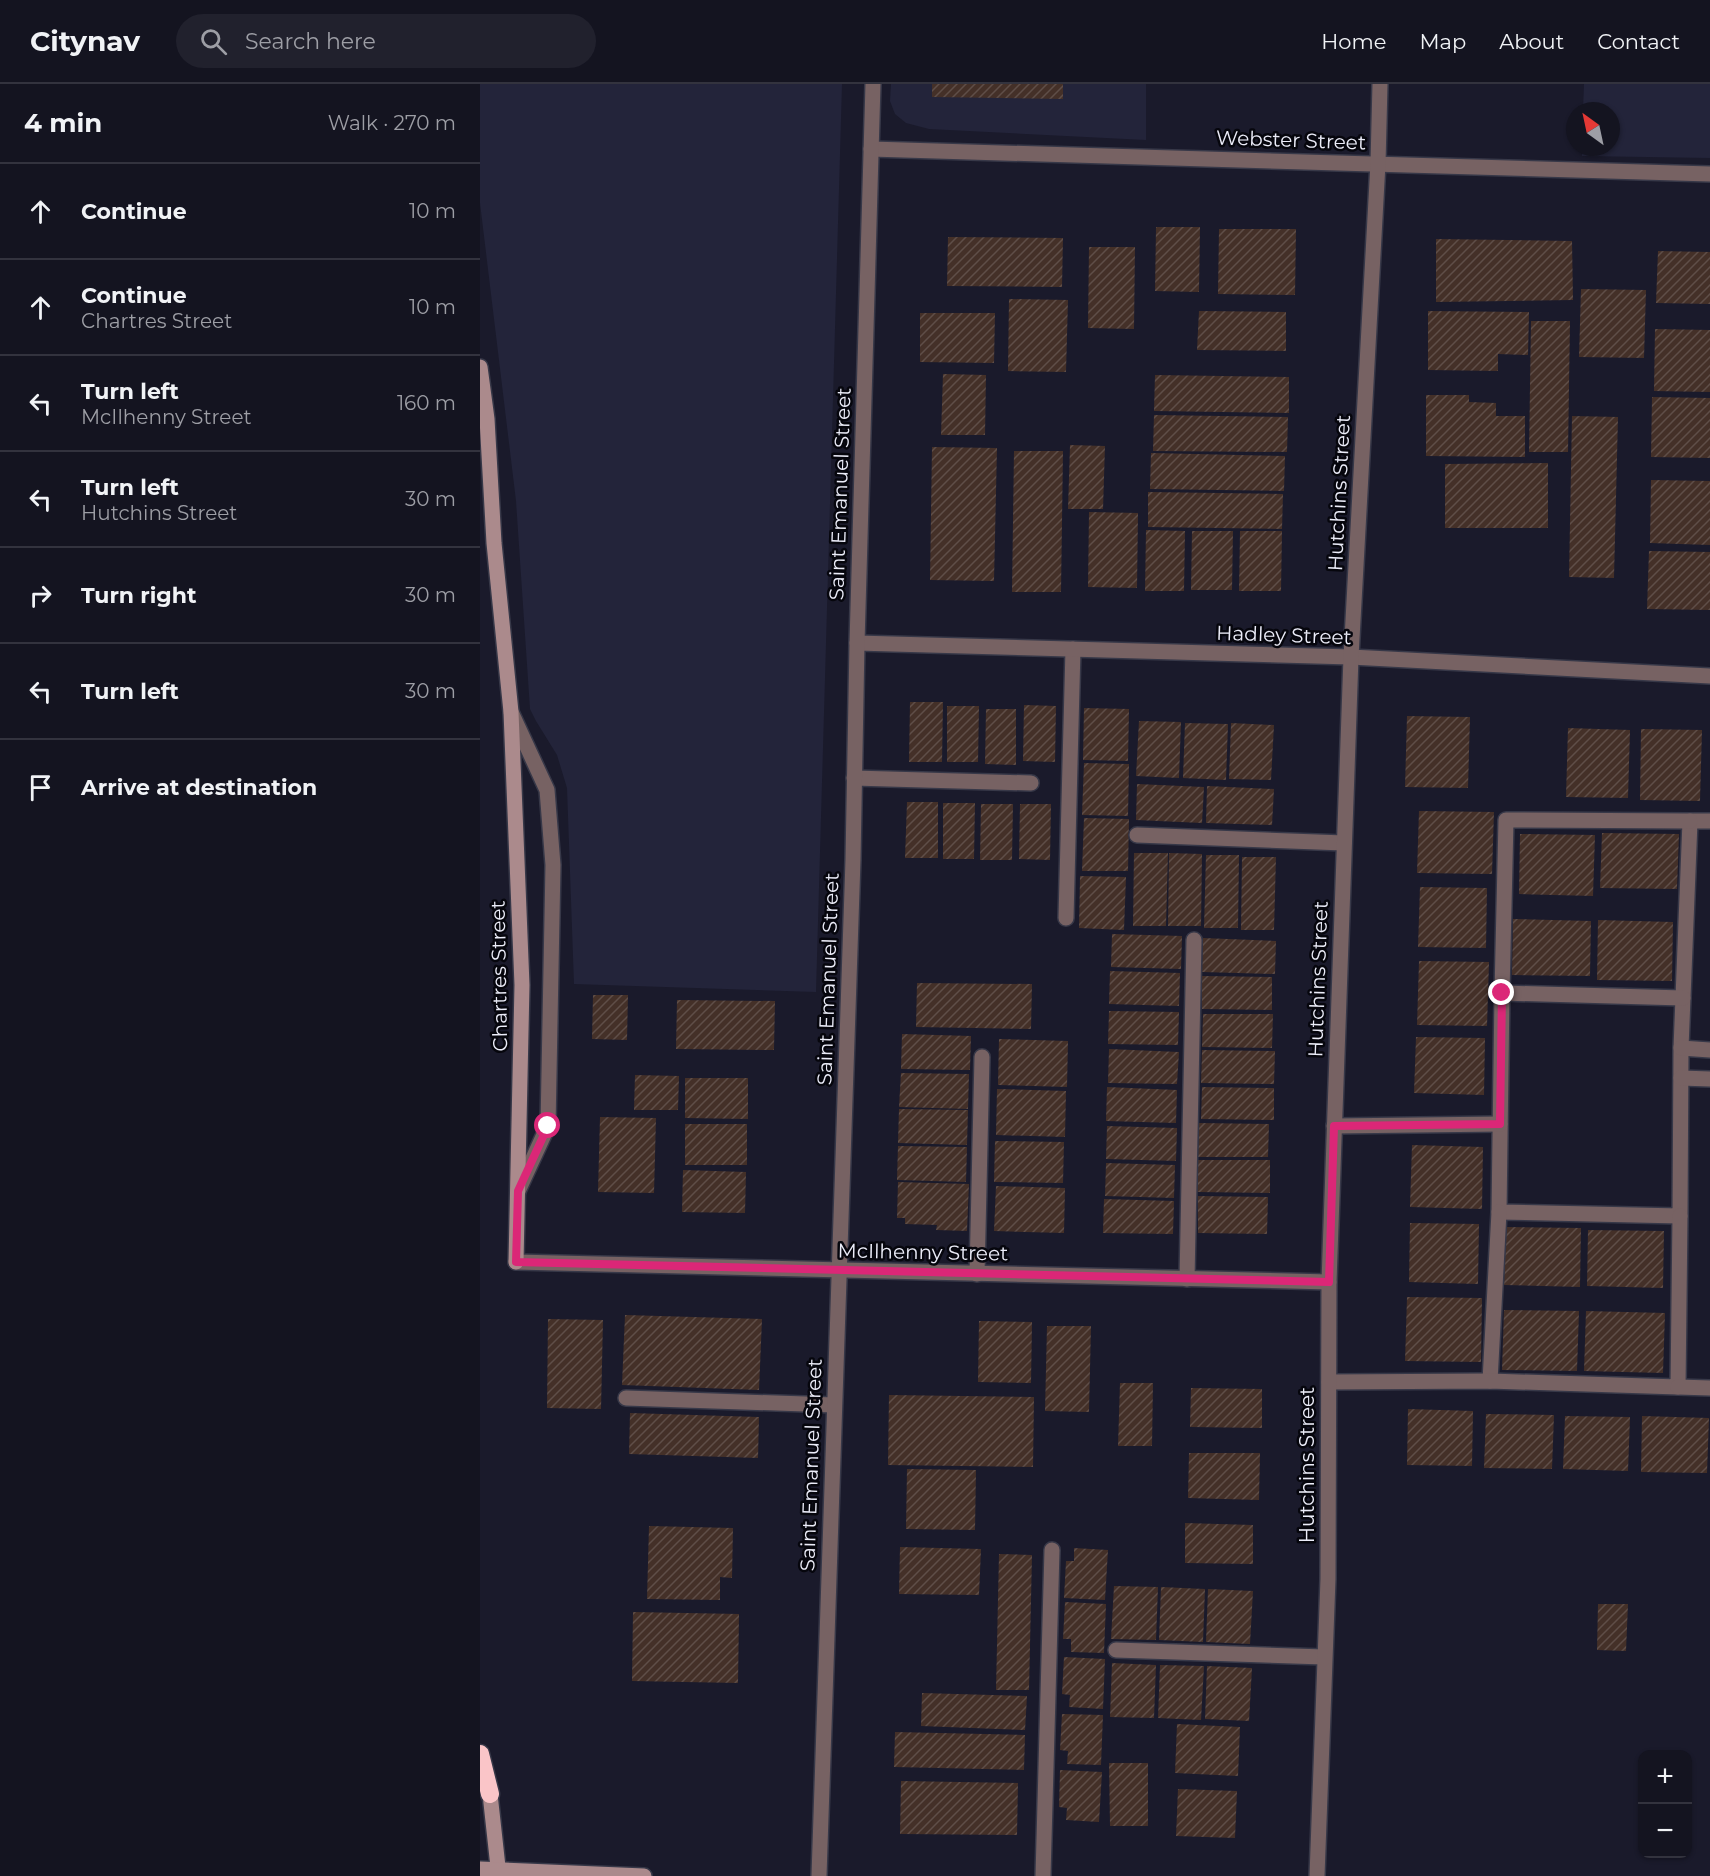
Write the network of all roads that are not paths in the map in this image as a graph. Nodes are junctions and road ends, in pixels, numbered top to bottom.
1 (873, 84) edge
2 (1380, 84) edge
3 (871, 149) junction
4 (1378, 163) junction
5 (1710, 174) edge
6 (480, 367) edge
7 (857, 643) junction
8 (1072, 649) junction
9 (1351, 657) junction
10 (1710, 676) edge
11 (511, 712) junction
12 (854, 778) junction
13 (1031, 783) dead end
14 (1690, 821) junction
15 (1710, 821) edge
16 (1137, 835) dead end
17 (1344, 843) junction
18 (1066, 918) dead end
19 (1194, 940) dead end
20 (1502, 993) junction
21 (1683, 998) junction
22 (1681, 1048) junction
23 (1710, 1050) edge
24 (982, 1058) dead end
25 (1681, 1078) junction
26 (1710, 1079) edge
27 (1500, 1124) junction
28 (1334, 1126) junction
29 (518, 1191) junction
30 (1499, 1212) junction
31 (1680, 1216) junction
32 (516, 1262) joint
33 (838, 1271) junction
34 (976, 1274) junction
35 (1187, 1279) junction
36 (1329, 1282) junction
37 (1490, 1381) junction
38 (1329, 1382) junction
39 (1678, 1388) junction
40 (1710, 1388) edge
41 (626, 1398) dead end
42 (834, 1405) junction
43 (1052, 1550) dead end
44 (1116, 1650) dead end
45 (1324, 1657) junction
46 (480, 1755) edge
47 (490, 1794) joint
48 (480, 1869) edge
49 (499, 1873) edge
50 (644, 1876) edge
51 (819, 1876) edge
52 (1043, 1876) edge
53 (1317, 1876) edge

1 - 3 street, Saint Emanuel Street
2 - 4 street, Hutchins Street
3 - 4 street, Webster Street
3 - 7 street, Saint Emanuel Street
4 - 5 street, Webster Street
4 - 9 street, Hutchins Street
6 - 11 street, Chartres Street
7 - 8 street, Hadley Street
7 - 12 street, Saint Emanuel Street
8 - 9 street, Hadley Street
8 - 18 street
9 - 10 street, Hadley Street
9 - 17 street, Hutchins Street
11 - 29 street, Chartres Street
11 - 29 street
12 - 13 street
12 - 33 street, Saint Emanuel Street
14 - 15 street
14 - 20 street
14 - 21 street
16 - 17 street
17 - 28 street, Hutchins Street
19 - 35 street
20 - 21 street
20 - 27 street
21 - 22 street
22 - 23 street
22 - 25 street
24 - 34 street
25 - 26 street
25 - 31 street
27 - 28 street
27 - 30 street
28 - 36 street, Hutchins Street
29 - 32 street, Chartres Street
30 - 31 street
30 - 37 street
31 - 39 street
32 - 33 street, McIlhenny Street
33 - 34 street, McIlhenny Street
33 - 42 street, Saint Emanuel Street
34 - 35 street, McIlhenny Street
35 - 36 street, McIlhenny Street
36 - 38 street, Hutchins Street
37 - 38 street
37 - 39 street
38 - 45 street, Hutchins Street
39 - 40 street
41 - 42 street
42 - 51 street, Saint Emanuel Street
43 - 52 street
44 - 45 street
45 - 53 street, Hutchins Street
46 - 47 highway
47 - 49 street
48 - 49 street
49 - 50 street

